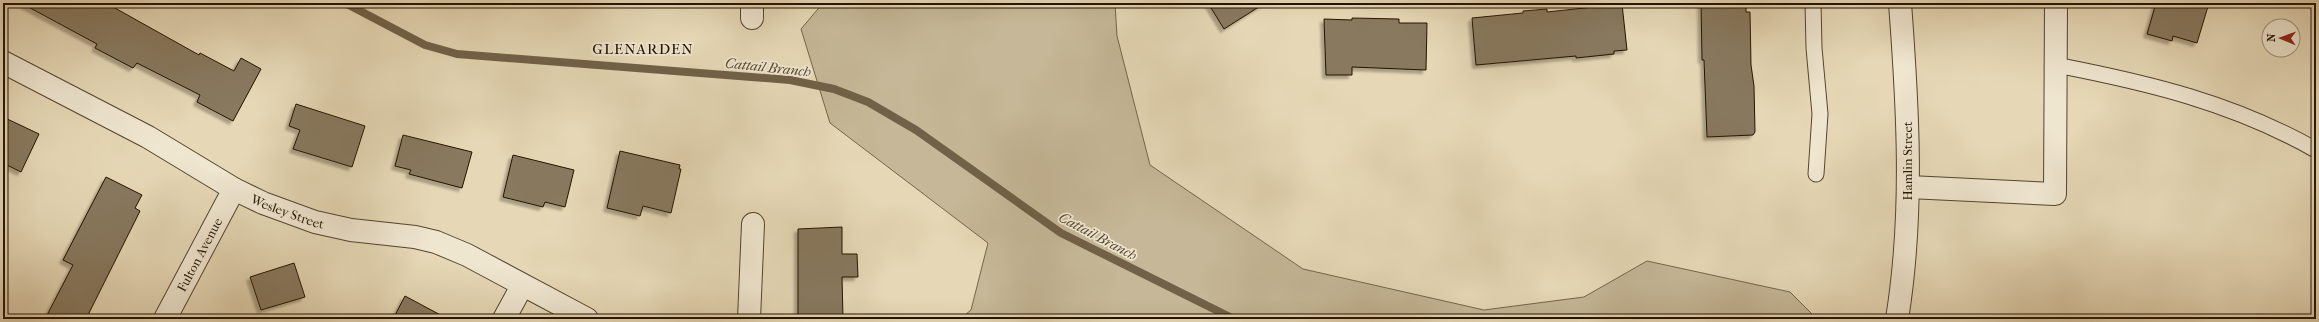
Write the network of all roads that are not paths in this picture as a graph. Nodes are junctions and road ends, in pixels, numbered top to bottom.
1 (1813, 3) edge
2 (1900, 3) edge
3 (2056, 3) edge
4 (3, 62) edge
5 (2056, 65) junction
6 (2316, 150) edge
7 (1816, 174) dead end
8 (1909, 188) junction
9 (234, 189) junction
10 (753, 224) dead end
11 (522, 286) junction
12 (165, 319) edge
13 (504, 319) edge
14 (587, 319) edge
15 (749, 319) edge
16 (1898, 319) edge

1 - 7 lane
2 - 8 street, Hamlin Street
3 - 5 street
4 - 9 street, Wesley Street
5 - 6 lane
5 - 8 street
8 - 16 street, Hamlin Street
9 - 11 street, Wesley Street
9 - 12 street, Fulton Avenue
10 - 15 street
11 - 13 street
11 - 14 street, Wesley Street

